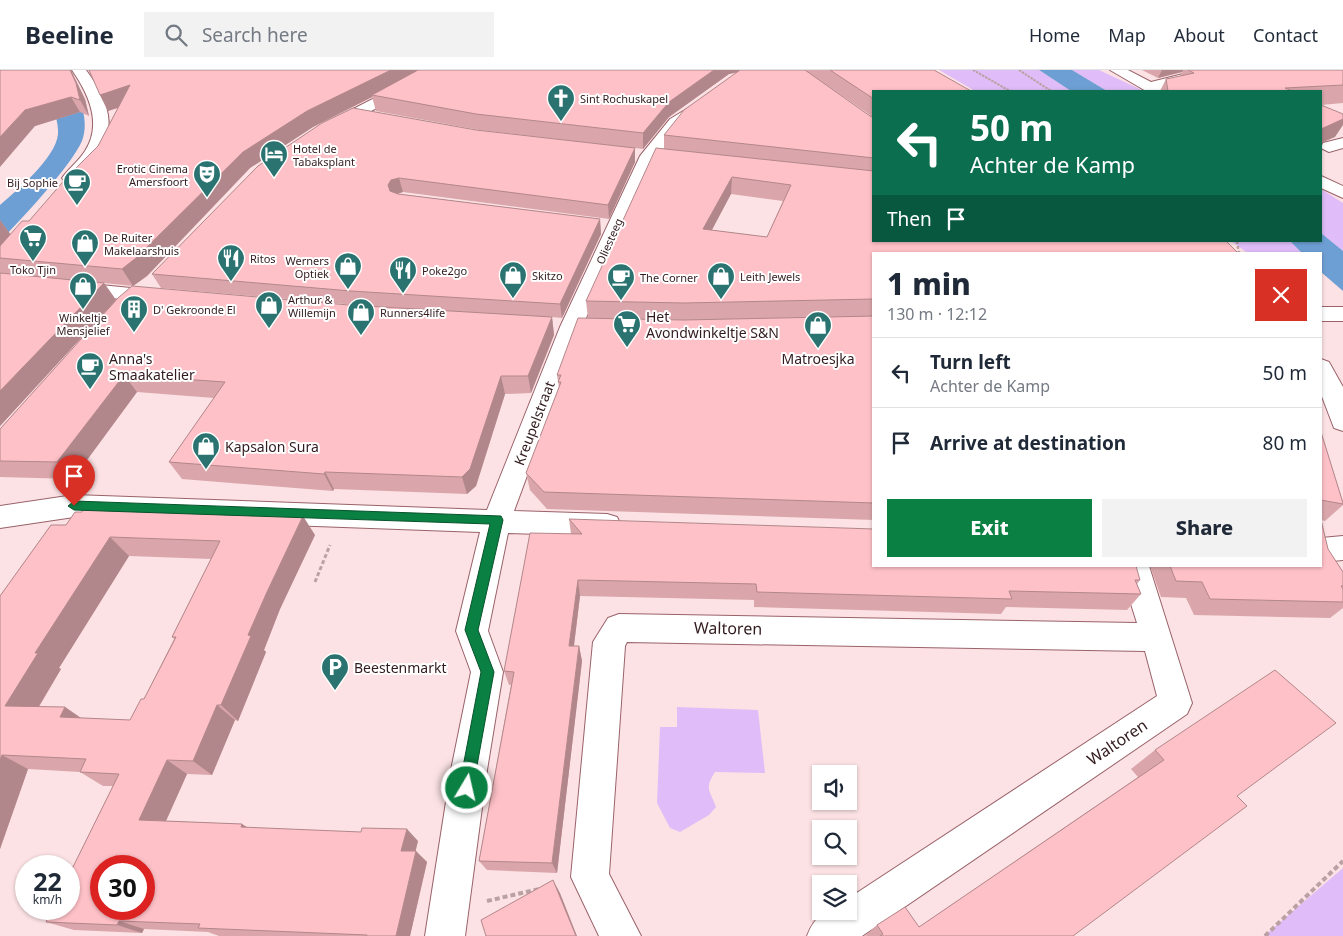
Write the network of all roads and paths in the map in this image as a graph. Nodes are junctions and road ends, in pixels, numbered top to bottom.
1 (973, 70) edge
2 (1019, 70) edge
3 (1117, 70) edge
4 (1217, 70) edge
5 (435, 71) edge
6 (105, 74) edge
7 (83, 75) edge
8 (1153, 89) edge
9 (1008, 90) edge
10 (1050, 90) edge
11 (705, 100) edge
12 (355, 114) junction
13 (383, 119) edge
14 (312, 137) edge
15 (629, 154) edge
16 (649, 156) junction
17 (668, 158) edge
18 (1322, 182) edge
19 (59, 192) edge
20 (1343, 193) edge
21 (0, 281) edge
22 (147, 288) junction
23 (178, 298) edge
24 (1322, 314) edge
25 (1343, 314) edge
26 (114, 316) edge
27 (571, 326) joint
28 (1322, 369) edge
29 (1343, 422) edge
30 (0, 517) edge
31 (497, 520) junction
32 (632, 526) edge
33 (330, 545) dead end
34 (1343, 548) edge
35 (1322, 550) edge
36 (1134, 567) edge
37 (315, 582) dead end
38 (1157, 637) junction
39 (1343, 861) edge
40 (590, 877) junction
41 (446, 923) edge
42 (621, 936) edge
43 (826, 936) edge
44 (1265, 936) edge

1 - 9 path
2 - 10 path
3 - 8 street
4 - 8 street
5 - 12 street
6 - 7 street
7 - 19 street
11 - 16 street, Oliesteeg
12 - 13 street
12 - 14 street
15 - 16 street
16 - 17 street
16 - 27 street, Oliesteeg
18 - 20 street
21 - 22 street
22 - 23 street
22 - 26 street
24 - 25 street
27 - 31 street, Kreupelstraat
28 - 29 street
30 - 31 street
31 - 32 street
31 - 41 street, Kreupelstraat
33 - 37 path
34 - 35 street
36 - 38 street, Waltoren
38 - 40 street, Waltoren
38 - 43 street, Waltoren
39 - 44 path
40 - 41 path
40 - 42 street

